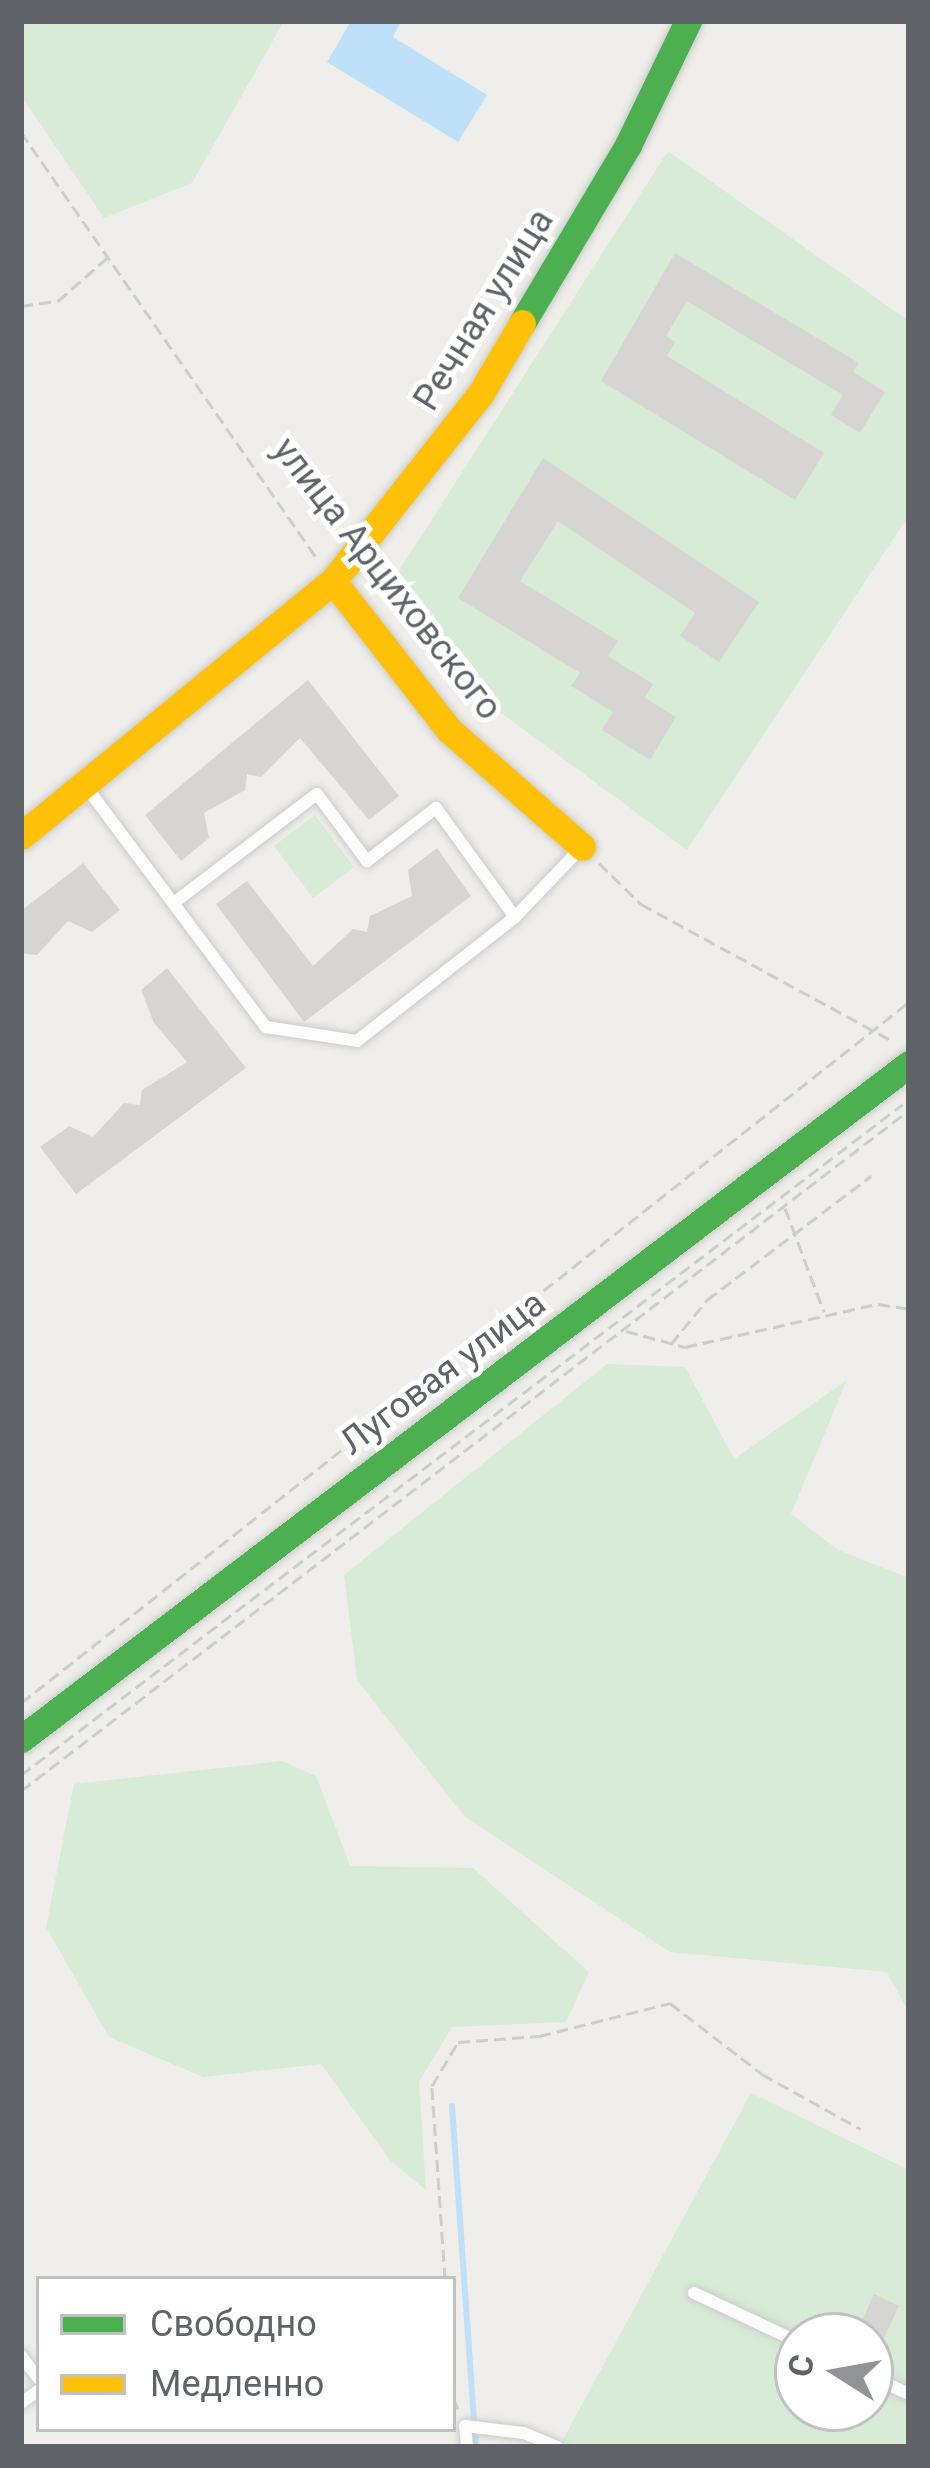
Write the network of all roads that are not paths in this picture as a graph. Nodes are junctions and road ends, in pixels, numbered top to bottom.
1 (688, 21) edge
2 (333, 581) junction
3 (85, 786) junction
4 (21, 836) edge
5 (582, 847) joint
6 (175, 902) junction
7 (515, 916) junction
8 (909, 1064) edge
9 (21, 1739) edge
10 (694, 2293) dead end
11 (774, 2331) edge
12 (466, 2447) edge
13 (557, 2447) edge

1 - 2 street, Речная улица
2 - 3 street, Речная улица
2 - 5 street, улица Арциховского
3 - 4 street, Речная улица
3 - 6 lane
5 - 7 lane
6 - 7 lane
6 - 7 lane
8 - 9 street, Луговая улица
10 - 11 lane
12 - 13 lane

